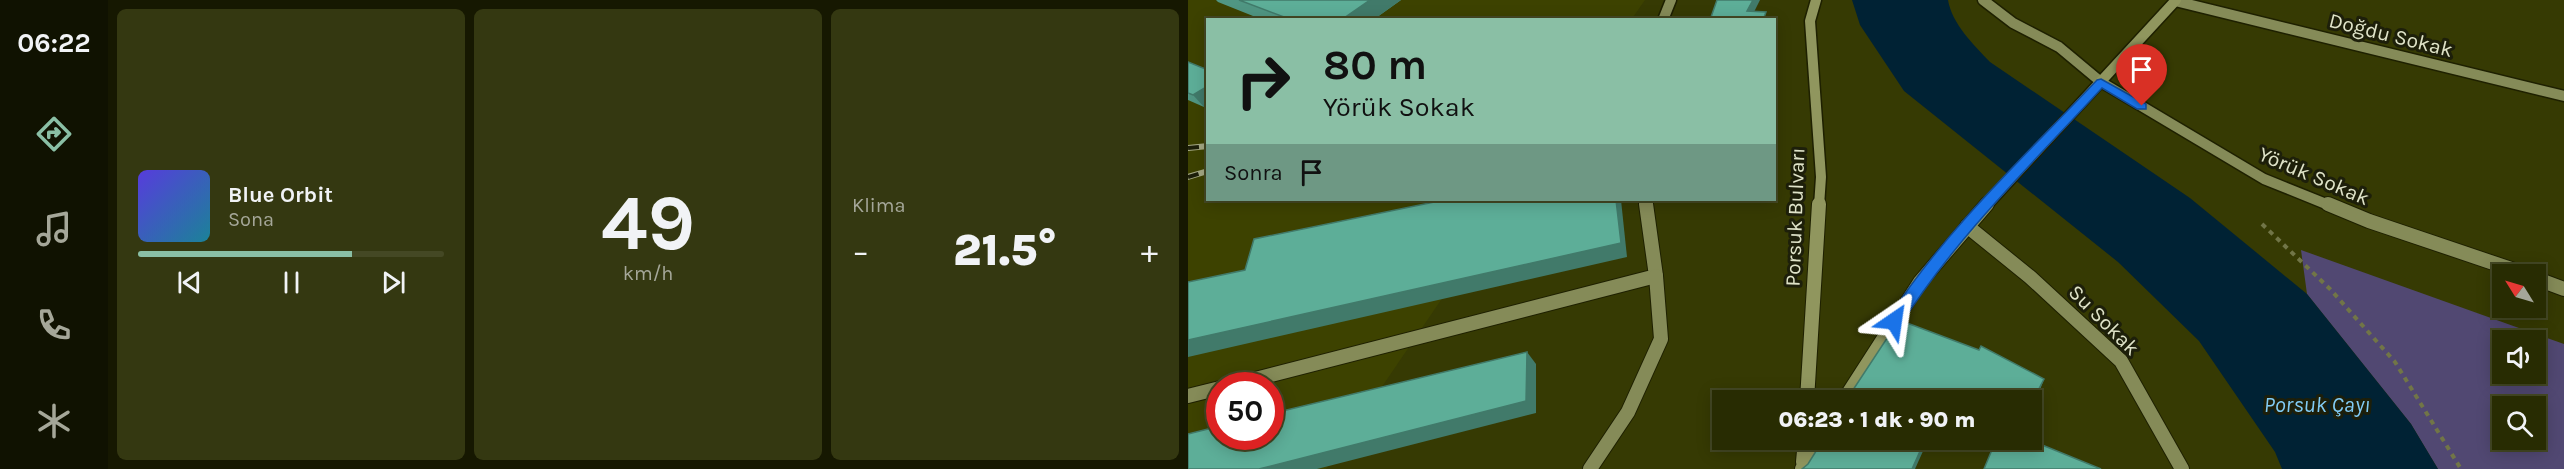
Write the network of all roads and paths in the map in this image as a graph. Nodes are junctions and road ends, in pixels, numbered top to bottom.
1 (1671, 0) edge
2 (1816, 0) edge
3 (1983, 0) edge
4 (2175, 1) edge
5 (1664, 18) edge
6 (2101, 82) junction
7 (2564, 96) edge
8 (1645, 201) edge
9 (2262, 224) dead end
10 (1967, 226) junction
11 (2499, 264) edge
12 (1656, 276) junction
13 (2546, 282) edge
14 (2564, 289) edge
15 (1282, 372) edge
16 (1808, 390) edge
17 (1850, 390) edge
18 (1206, 392) edge
19 (1188, 396) edge
20 (1803, 450) edge
21 (1813, 450) edge
22 (1802, 467) edge
23 (1590, 469) edge
24 (2182, 469) edge
25 (2461, 469) edge

1 - 5 street
2 - 16 main road, Porsuk Bulvarı
3 - 6 street, Yörük Sokak
4 - 6 main road
4 - 7 street, Doğdu Sokak
6 - 10 main road
6 - 11 street, Yörük Sokak
8 - 12 street
9 - 25 path
10 - 17 main road
10 - 24 street, Su Sokak
12 - 15 street
12 - 23 street
13 - 14 street
18 - 19 street
20 - 22 main road
21 - 22 main road

